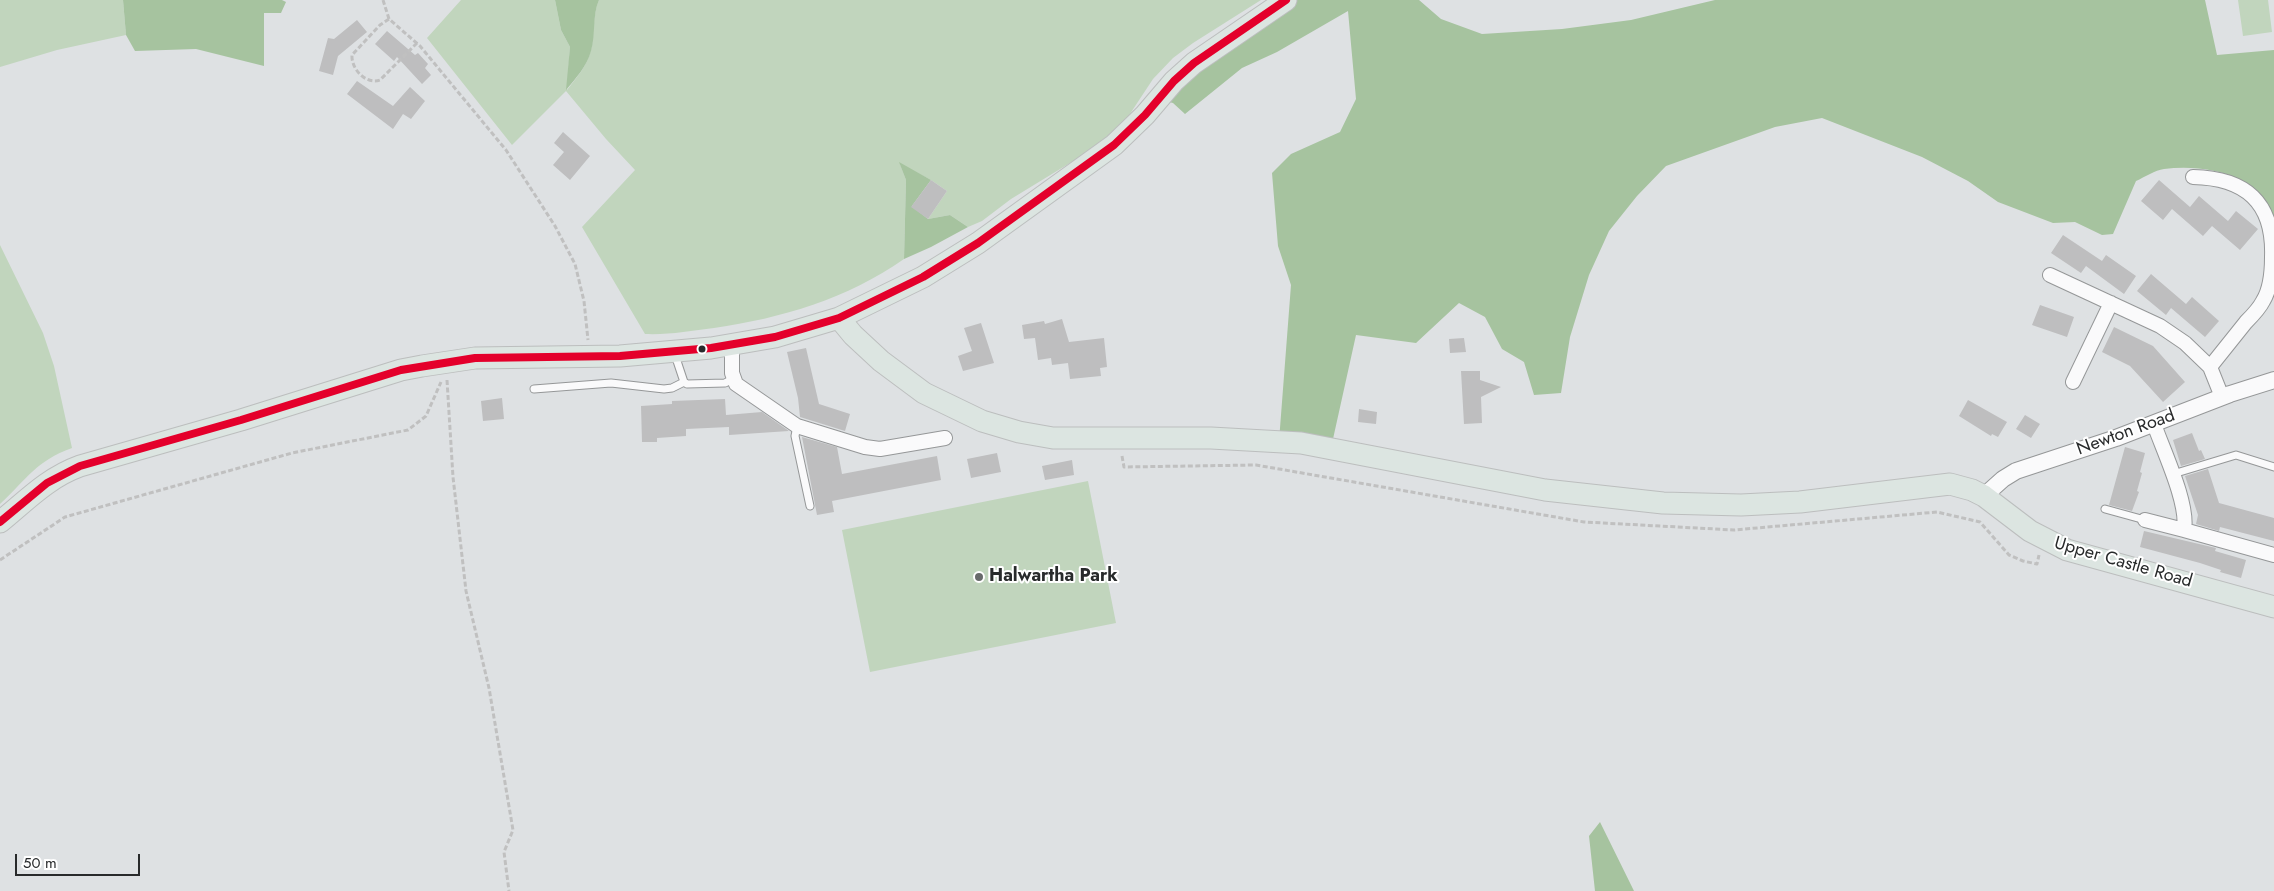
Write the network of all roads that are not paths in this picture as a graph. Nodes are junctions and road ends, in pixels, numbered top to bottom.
1 (1286, 0) edge
2 (2193, 177) dead end
3 (2050, 275) dead end
4 (2111, 303) junction
5 (839, 318) junction
6 (732, 345) junction
7 (674, 352) junction
8 (2210, 368) junction
9 (733, 379) junction
10 (2274, 380) edge
11 (684, 382) junction
12 (2073, 382) dead end
13 (534, 389) dead end
14 (2222, 397) junction
15 (2154, 424) junction
16 (797, 426) junction
17 (945, 438) dead end
18 (2274, 467) edge
19 (2172, 474) junction
20 (1984, 496) junction
21 (810, 506) dead end
22 (2106, 509) dead end
23 (2145, 520) joint
24 (0, 522) edge
25 (2184, 530) junction
26 (2274, 555) edge
27 (2274, 606) edge

1 - 5 main road
2 - 8 street
3 - 4 street
4 - 8 street
4 - 12 street
5 - 6 main road
5 - 20 main road, Upper Castle Road
6 - 7 main road
6 - 9 street
7 - 11 lane
7 - 24 main road
8 - 14 street
9 - 11 lane
9 - 16 street
10 - 14 street, Newton Road
11 - 13 lane
14 - 15 street, Newton Road
15 - 19 street
15 - 20 street, Newton Road
16 - 17 street
16 - 21 lane
18 - 19 lane
19 - 25 street
20 - 27 main road, Upper Castle Road
22 - 23 lane
23 - 25 street
25 - 26 street

